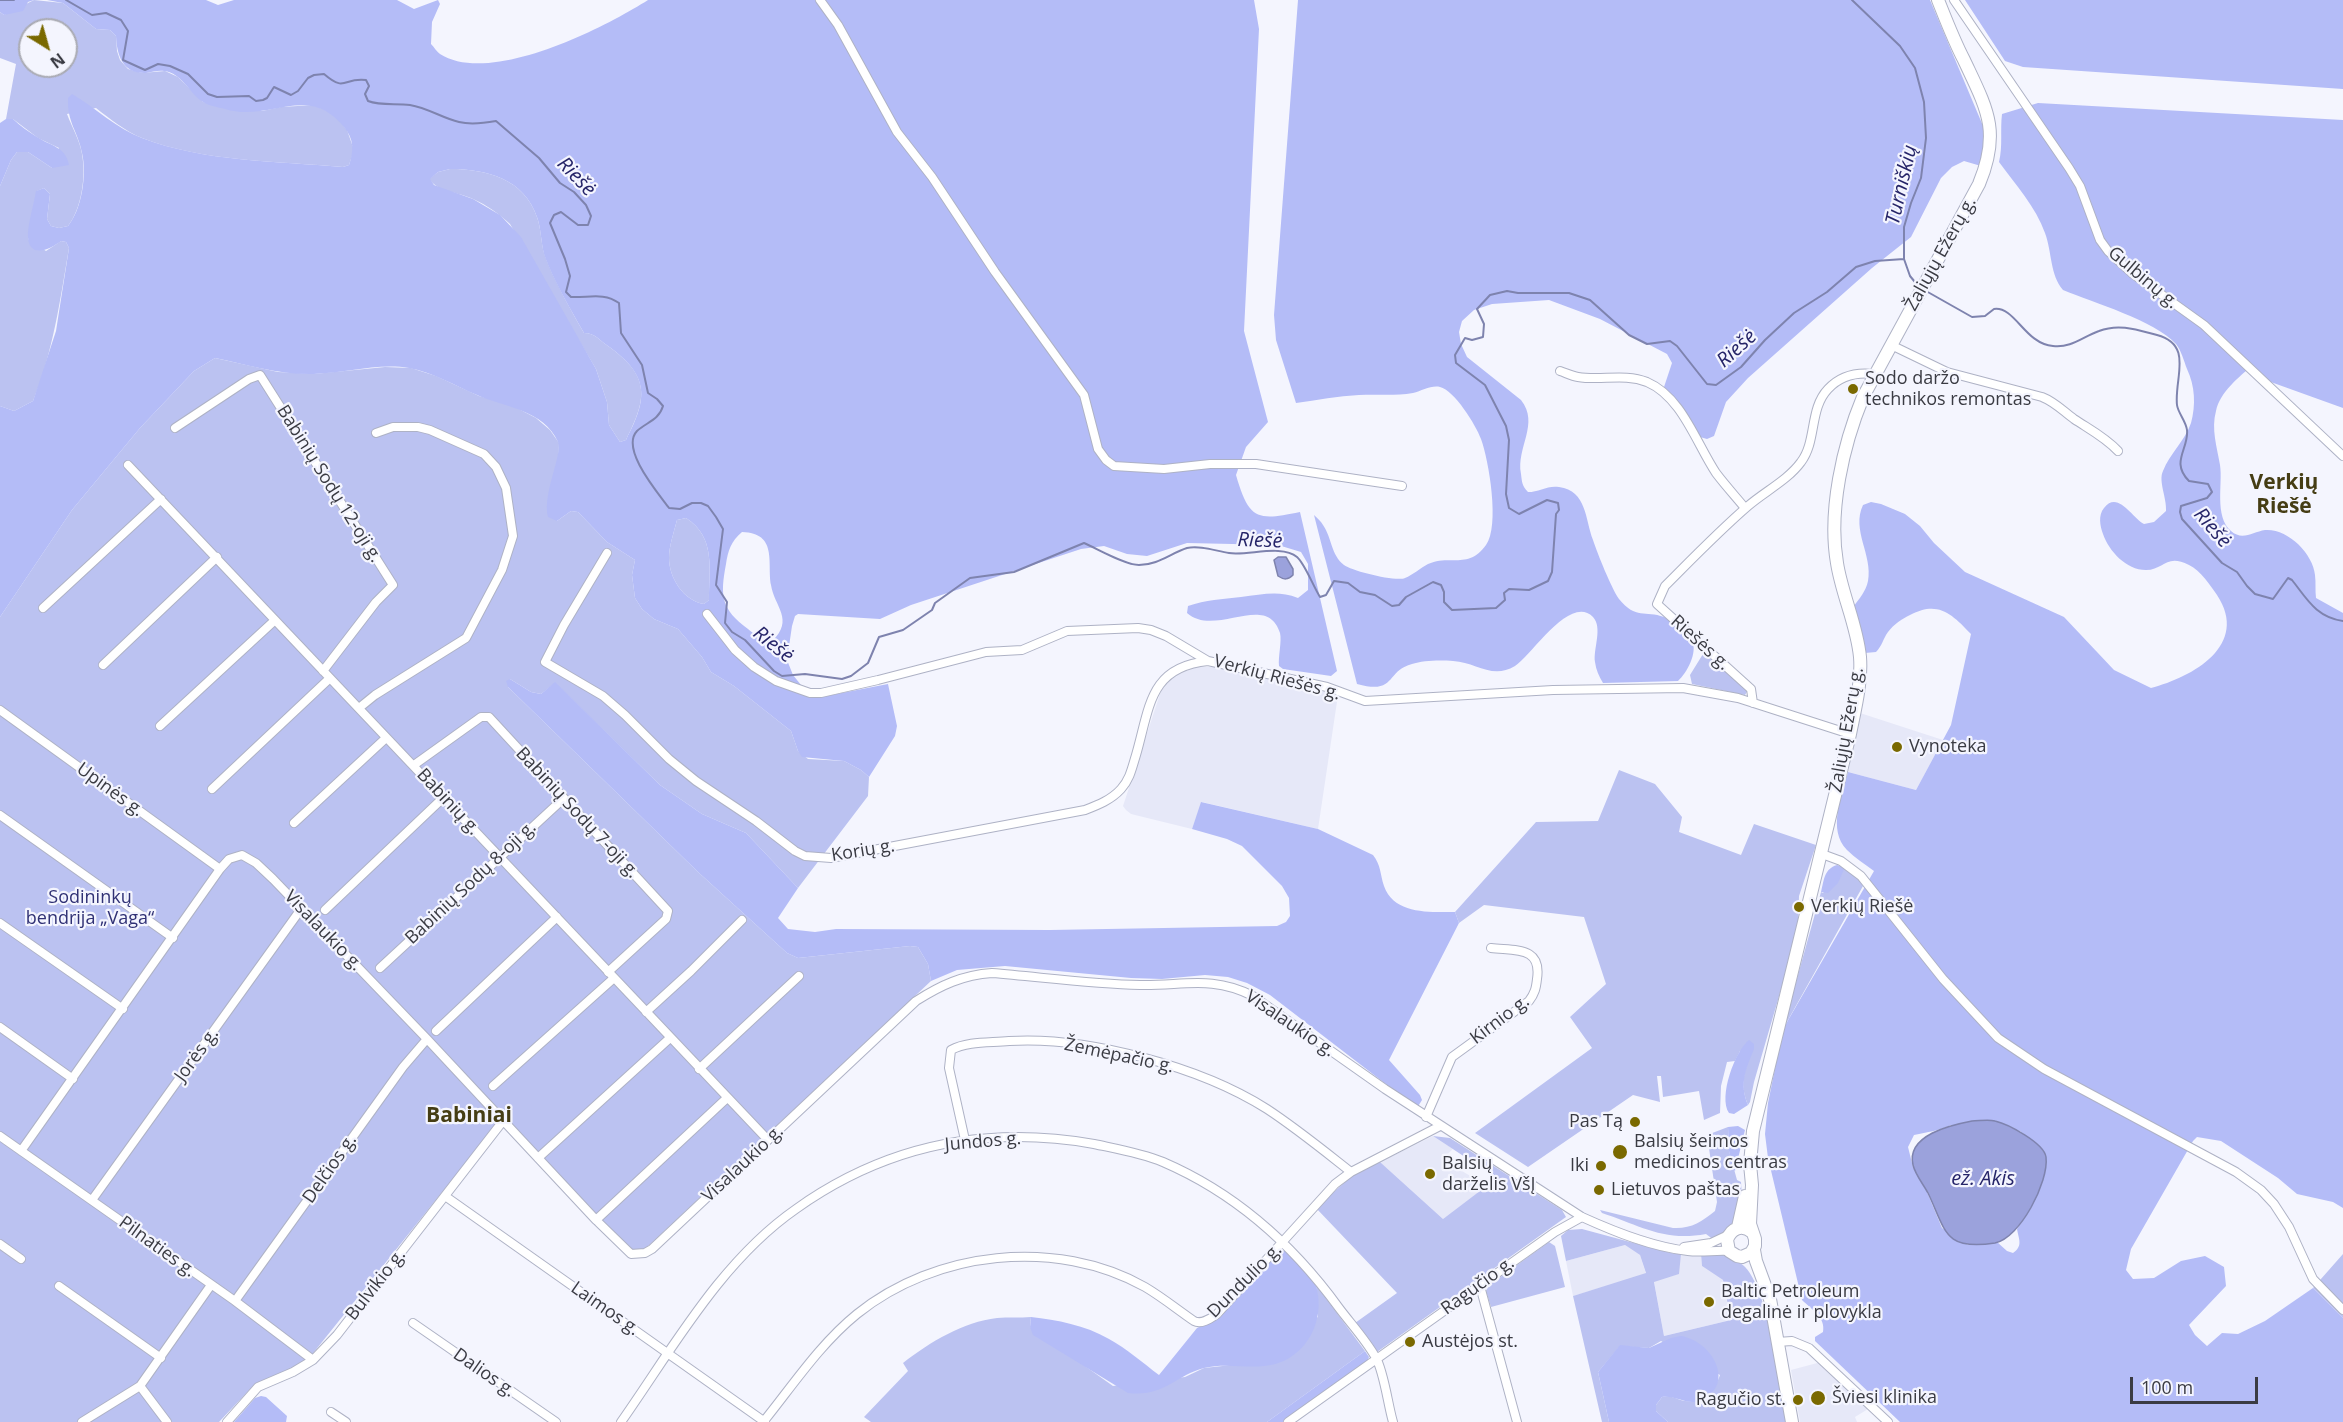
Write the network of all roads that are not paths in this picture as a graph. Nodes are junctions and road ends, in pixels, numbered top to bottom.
1 (819, 0) edge
2 (1938, 0) edge
3 (1954, 0) edge
4 (1891, 345) junction
5 (1560, 371) dead end
6 (1874, 374) junction
7 (175, 428) dead end
8 (376, 433) dead end
9 (2118, 451) dead end
10 (2343, 456) edge
11 (128, 465) dead end
12 (1402, 486) dead end
13 (161, 499) junction
14 (1745, 508) junction
15 (607, 554) dead end
16 (217, 557) junction
17 (43, 608) dead end
18 (707, 614) dead end
19 (274, 621) junction
20 (1208, 661) junction
21 (103, 665) dead end
22 (323, 670) junction
23 (330, 678) junction
24 (1753, 703) junction
25 (359, 708) junction
26 (0, 710) edge
27 (160, 726) dead end
28 (1850, 734) junction
29 (386, 738) junction
30 (414, 765) junction
31 (212, 789) dead end
32 (444, 797) junction
33 (563, 799) junction
34 (0, 815) edge
35 (294, 823) dead end
36 (1822, 854) junction
37 (501, 857) junction
38 (220, 869) junction
39 (301, 909) junction
40 (325, 910) dead end
41 (558, 917) junction
42 (742, 920) dead end
43 (0, 922) edge
44 (173, 938) junction
45 (1491, 948) dead end
46 (380, 968) dead end
47 (611, 975) junction
48 (799, 976) dead end
49 (123, 1009) junction
50 (646, 1011) junction
51 (0, 1027) edge
52 (436, 1031) dead end
53 (670, 1038) junction
54 (427, 1039) junction
55 (699, 1069) junction
56 (73, 1079) junction
57 (493, 1086) dead end
58 (727, 1098) junction
59 (1426, 1117) junction
60 (504, 1121) junction
61 (1440, 1126) junction
62 (0, 1136) edge
63 (768, 1140) junction
64 (965, 1140) junction
65 (21, 1151) junction
66 (538, 1158) junction
67 (1351, 1172) junction
68 (1750, 1174) junction
69 (445, 1196) junction
70 (92, 1200) junction
71 (1582, 1217) junction
72 (596, 1220) junction
73 (1733, 1231) junction
74 (1752, 1232) junction
75 (1284, 1242) junction
76 (0, 1244) edge
77 (1675, 1248) junction
78 (1754, 1250) junction
79 (1729, 1251) junction
80 (1742, 1257) junction
81 (21, 1259) dead end
82 (211, 1285) junction
83 (59, 1286) dead end
84 (1480, 1286) junction
85 (235, 1301) junction
86 (2343, 1310) edge
87 (1772, 1314) junction
88 (413, 1323) dead end
89 (1777, 1342) junction
90 (669, 1354) junction
91 (161, 1358) junction
92 (1377, 1359) junction
93 (312, 1360) junction
94 (140, 1386) junction
95 (332, 1412) dead end
96 (82, 1422) edge
97 (167, 1422) edge
98 (227, 1422) edge
99 (346, 1422) edge
100 (555, 1422) edge
101 (621, 1422) edge
102 (765, 1422) edge
103 (1288, 1422) edge
104 (1393, 1422) edge
105 (1517, 1422) edge
106 (1792, 1422) edge
107 (1888, 1422) edge

1 - 12 street
2 - 4 main road, Žaliųjų Ežerų g.
3 - 10 street, Gulbinų g.
4 - 6 main road, Žaliųjų Ežerų g.
4 - 9 street
5 - 14 street
6 - 14 street, Riešės g.
6 - 28 main road, Žaliųjų Ežerų g.
7 - 22 street, Babinių Sodų 12-oji g.
8 - 25 street
11 - 13 street, Babinių g.
13 - 16 street, Babinių g.
13 - 17 street
14 - 24 street, Riešės g.
15 - 20 street, Korių g.
16 - 19 street, Babinių g.
16 - 21 street
18 - 20 street, Verkių Riešės g.
19 - 22 street, Babinių g.
19 - 27 street
20 - 24 street, Verkių Riešės g.
22 - 23 street, Babinių g.
23 - 25 street, Babinių g.
23 - 31 street
24 - 28 street, Verkių Riešės g.
25 - 29 street, Babinių g.
26 - 38 street, Upinės g.
28 - 36 main road, Žaliųjų Ežerų g.
29 - 30 street, Babinių g.
29 - 35 street
30 - 32 street, Babinių g.
30 - 33 street, Babinių Sodų 7-oji g.
32 - 37 street, Babinių g.
32 - 40 street
33 - 37 street, Babinių Sodų 8-oji g.
33 - 47 street, Babinių Sodų 7-oji g.
34 - 44 street
36 - 68 main road, Žaliųjų Ežerų g.
36 - 86 street
37 - 41 street, Babinių g.
37 - 46 street, Babinių Sodų 8-oji g.
38 - 39 street, Visalaukio g.
38 - 44 street, Visalaukio g.
39 - 54 street, Visalaukio g.
39 - 70 street, Jorės g.
41 - 47 street, Babinių g.
41 - 52 street
42 - 50 street
43 - 49 street
44 - 49 street, Visalaukio g.
45 - 59 street, Kirnio g.
47 - 50 street, Babinių g.
47 - 57 street
48 - 55 street
49 - 56 street, Visalaukio g.
50 - 53 street, Babinių g.
51 - 56 street
53 - 55 street, Babinių g.
53 - 66 street
54 - 60 street, Visalaukio g.
54 - 85 street, Delčios g.
55 - 58 street, Babinių g.
56 - 65 street, Visalaukio g.
58 - 63 street, Babinių g.
58 - 72 street
59 - 61 street, Visalaukio g.
59 - 63 street, Visalaukio g.
60 - 66 street, Visalaukio g.
60 - 69 street, Bulvikio g.
61 - 67 street, Dundulio g.
61 - 71 street, Visalaukio g.
62 - 65 street, Pilnaties g.
63 - 72 street, Visalaukio g.
64 - 67 street, Žemėpačio g.
64 - 75 street, Jundos g.
64 - 90 street, Jundos g.
65 - 70 street, Pilnaties g.
66 - 72 street, Visalaukio g.
67 - 75 street, Dundulio g.
68 - 73 main road, Žaliųjų Ežerų g.
68 - 74 main road, Žaliųjų Ežerų g.
69 - 90 street, Laimos g.
69 - 93 street, Bulvikio g.
70 - 82 street, Pilnaties g.
71 - 77 street, Visalaukio g.
71 - 84 street, Ragučio g.
73 - 74 main road
73 - 77 street, Visalaukio g.
73 - 79 main road
74 - 78 main road
75 - 92 street, Jundos g.
75 - 102 street, Dundulio g.
76 - 81 street
77 - 79 street, Visalaukio g.
78 - 80 main road
78 - 87 main road
79 - 80 main road
80 - 87 main road
82 - 85 street, Pilnaties g.
82 - 91 street
83 - 91 street
84 - 92 street, Ragučio g.
84 - 105 street
85 - 93 street, Pilnaties g.
87 - 89 main road
88 - 100 street, Dalios g.
89 - 106 main road
89 - 107 street
90 - 101 street, Jundos g.
90 - 102 street, Laimos g.
91 - 94 street
92 - 103 street, Ragučio g.
92 - 104 street
93 - 98 street, Bulvikio g.
94 - 96 street
94 - 97 street
95 - 99 street

